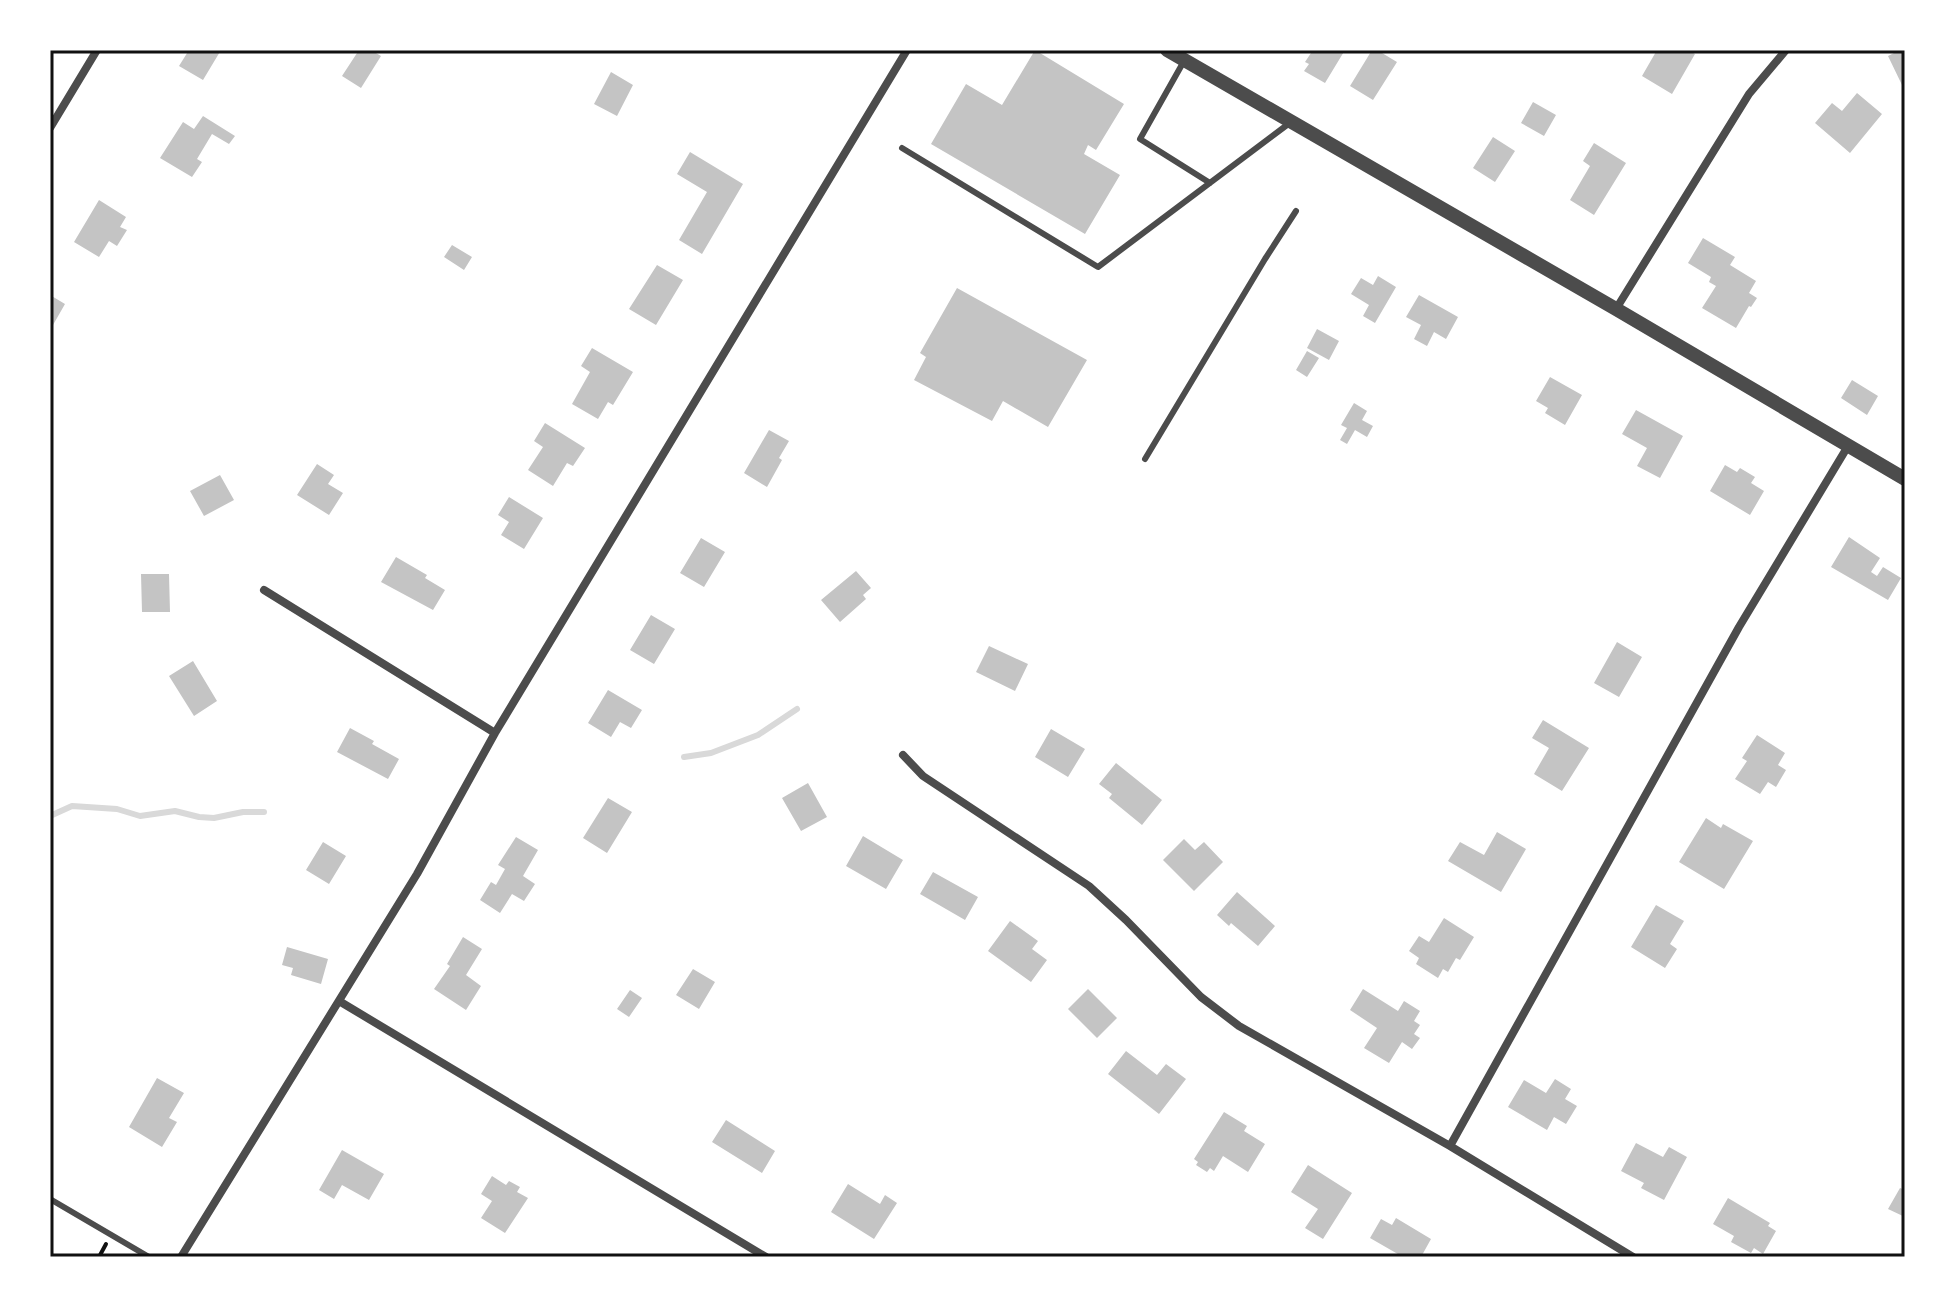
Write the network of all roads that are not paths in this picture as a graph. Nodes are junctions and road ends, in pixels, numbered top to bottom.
1 (97, 50) edge
2 (907, 50) edge
3 (1167, 50) edge
4 (1786, 50) edge
5 (1184, 60) junction
6 (1291, 122) junction
7 (50, 128) edge
8 (902, 148) dead end
9 (1210, 183) junction
10 (1296, 211) dead end
11 (1616, 309) junction
12 (1848, 446) junction
13 (1145, 459) dead end
14 (1905, 479) edge
15 (264, 590) dead end
16 (495, 733) junction
17 (903, 755) dead end
18 (339, 1001) junction
19 (1450, 1146) junction
20 (50, 1199) edge
21 (149, 1257) edge
22 (181, 1257) edge
23 (766, 1257) edge
24 (1633, 1257) edge

1 - 7 street
2 - 16 street
3 - 5 street
4 - 11 street
5 - 6 street
5 - 9 lane
6 - 9 lane
6 - 11 street
8 - 9 lane
10 - 13 lane
11 - 12 street
12 - 14 street
12 - 19 street
15 - 16 street
16 - 18 street
17 - 19 street
18 - 22 street
18 - 23 street
19 - 24 street
20 - 21 lane

